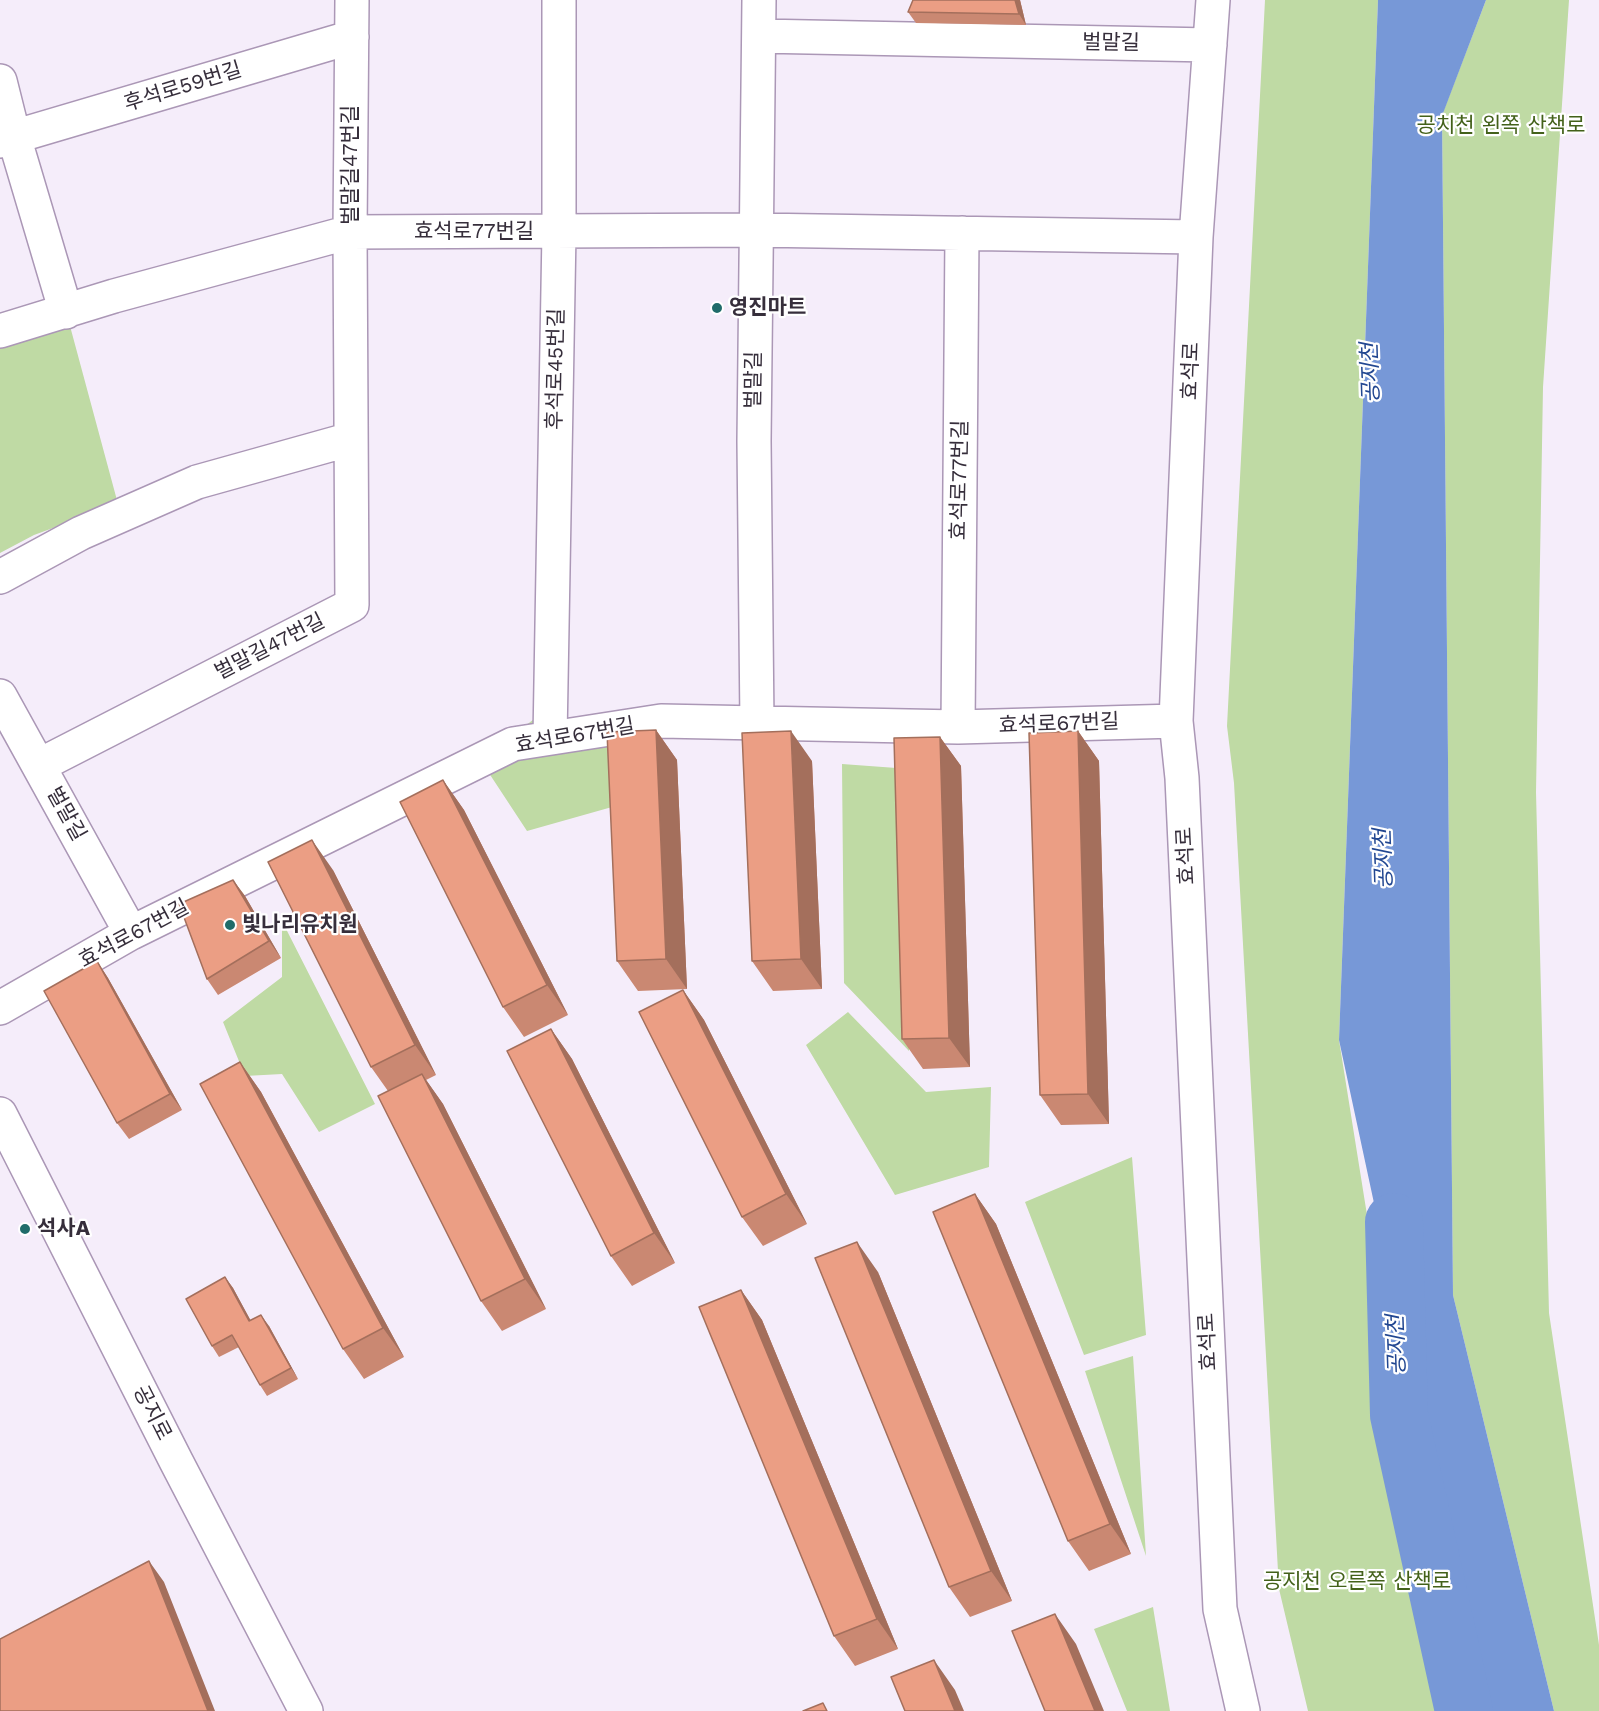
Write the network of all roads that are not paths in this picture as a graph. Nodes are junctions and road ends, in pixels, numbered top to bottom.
1 (352, 0) edge
2 (559, 0) edge
3 (759, 0) edge
4 (1213, 0) edge
5 (759, 36) junction
6 (352, 37) junction
7 (1210, 45) junction
8 (0, 81) edge
9 (7, 139) edge
10 (756, 230) junction
11 (350, 232) junction
12 (559, 232) junction
13 (962, 233) junction
14 (1196, 237) junction
15 (66, 312) junction
16 (0, 331) edge
17 (351, 439) junction
18 (0, 577) edge
19 (0, 696) edge
20 (1176, 721) junction
21 (757, 724) junction
22 (958, 727) junction
23 (549, 738) junction
24 (40, 765) junction
25 (131, 933) junction
26 (0, 1008) edge
27 (0, 1114) edge
28 (11, 1157) edge
29 (306, 1711) edge
30 (1243, 1711) edge

1 - 6 street, 벌말길47번길
2 - 12 street, 후석로45번길
3 - 5 street, 벌말길
4 - 7 street, 효석로
5 - 7 street, 벌말길
5 - 10 street, 벌말길
6 - 9 street, 후석로59번길
6 - 11 street, 벌말길47번길
7 - 14 street, 효석로
8 - 9 street
9 - 15 street
10 - 12 street, 효석로77번길
10 - 13 street, 효석로77번길
10 - 21 street, 벌말길
11 - 12 street, 효석로77번길
11 - 15 street, 효석로77번길
11 - 17 street, 벌말길47번길
12 - 23 street, 후석로45번길
13 - 14 street, 효석로77번길
13 - 22 street, 효석로77번길
14 - 20 street, 효석로
15 - 16 street, 효석로77번길
17 - 18 street
17 - 24 street, 벌말길47번길
19 - 24 street, 벌말길
20 - 22 street, 효석로67번길
20 - 30 street, 효석로
21 - 22 street, 효석로67번길
21 - 23 street, 효석로67번길
23 - 25 street, 효석로67번길
24 - 25 street, 벌말길
25 - 26 street, 효석로67번길
27 - 28 street, 공지로
28 - 29 street, 공지로

